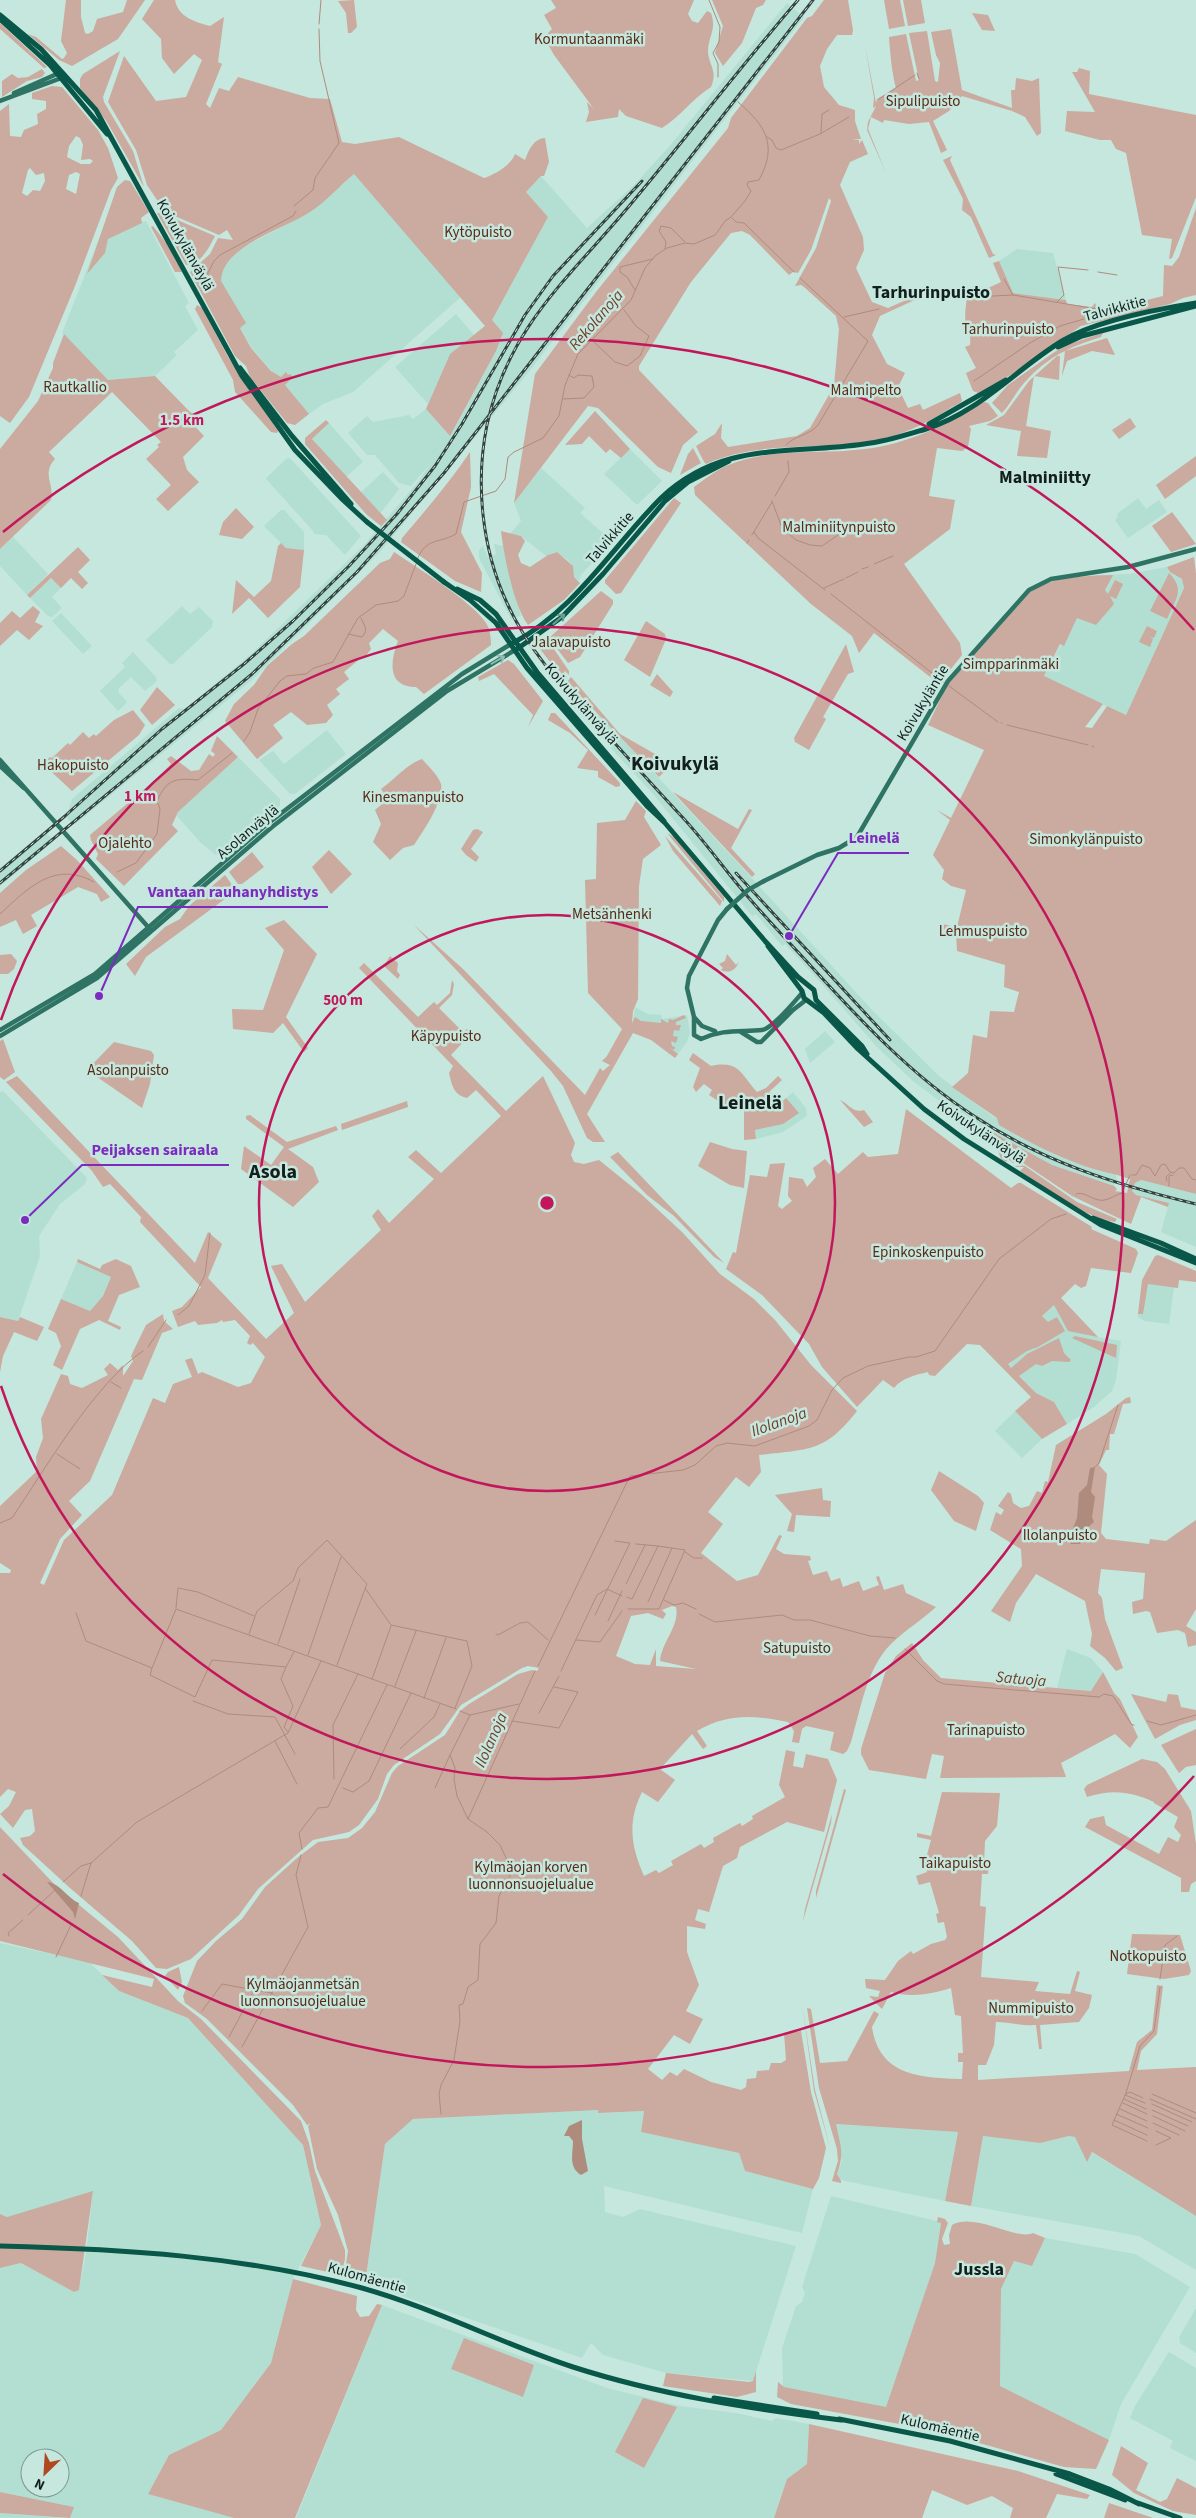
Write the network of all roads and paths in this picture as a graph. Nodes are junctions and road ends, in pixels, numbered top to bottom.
1 (0, 15) edge
2 (0, 19) edge
3 (62, 75) junction
4 (0, 101) edge
5 (1196, 304) edge
6 (733, 459) junction
7 (1196, 549) edge
8 (513, 643) junction
9 (517, 649) junction
10 (0, 760) edge
11 (0, 766) edge
12 (26, 789) junction
13 (665, 823) junction
14 (150, 930) junction
15 (765, 941) junction
16 (810, 987) junction
17 (802, 992) junction
18 (814, 997) junction
19 (807, 1000) junction
20 (694, 1017) junction
21 (704, 1027) junction
22 (695, 1029) junction
23 (0, 1030) edge
24 (755, 1030) junction
25 (762, 1030) junction
26 (740, 1031) junction
27 (717, 1032) junction
28 (706, 1035) junction
29 (0, 1036) edge
30 (765, 1036) junction
31 (752, 1037) junction
32 (867, 1054) junction
33 (1196, 1261) edge
34 (0, 2245) edge
35 (1180, 2518) edge

1 - 3 main road, Koivukylänväylä
2 - 3 main road, Koivukylänväylä
3 - 4 main road
3 - 8 main road, Koivukylänväylä, bridge
5 - 6 main road, Talvikkitie
6 - 8 main road, Talvikkitie
9 -> 6 main road, Talvikkitie
7 - 20 main road, Koivukyläntie, bridge
8 - 9 main road, Koivukylänväylä
8 - 14 main road, Asolanväylä
9 - 13 main road, Koivukylänväylä
9 - 13 main road, Koivukylänväylä
14 -> 9 main road, Asolanväylä
10 - 12 main road
11 - 12 main road
12 - 14 main road
13 - 15 main road, Koivukylänväylä
14 - 23 main road, Asolanväylä
14 - 29 main road, Asolanväylä
15 - 16 main road, Koivukylänväylä
15 - 17 main road, Koivukylänväylä
16 - 17 main road
16 - 18 main road, Koivukylänväylä
17 - 19 main road, Koivukylänväylä
17 - 25 main road
18 - 19 main road
18 - 32 main road, Koivukylänväylä
19 - 30 main road
19 - 32 main road, Koivukylänväylä
20 - 21 main road
20 - 22 main road, Koivukyläntie
21 - 22 main road
21 - 27 main road
21 - 28 main road
22 - 28 main road
24 - 25 main road
24 - 26 main road
24 - 31 main road
25 - 30 main road
26 - 27 main road
26 - 31 main road
27 - 28 main road
30 - 31 main road
32 - 33 main road, Koivukylänväylä
34 - 35 main road, Kulomäentie

